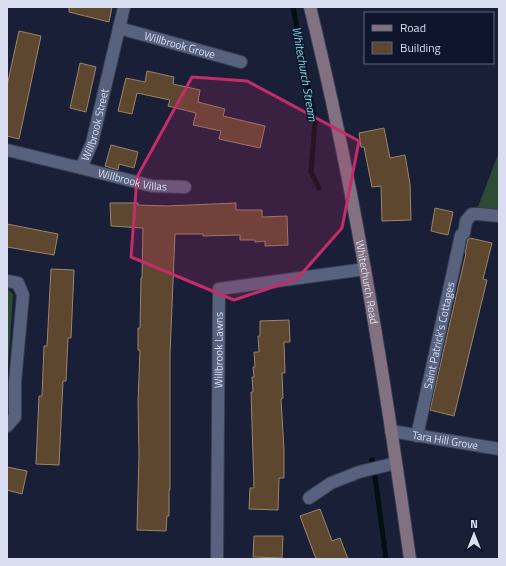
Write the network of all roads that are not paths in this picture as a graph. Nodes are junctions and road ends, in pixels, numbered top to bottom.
1 (124, 7) edge
2 (310, 7) edge
3 (119, 28) junction
4 (241, 62) dead end
5 (7, 150) edge
6 (80, 168) junction
7 (185, 187) dead end
8 (499, 216) edge
9 (365, 269) junction
10 (7, 280) edge
11 (7, 426) edge
12 (392, 431) junction
13 (417, 436) junction
14 (499, 449) edge
15 (396, 463) junction
16 (309, 498) dead end
17 (217, 559) edge
18 (410, 559) edge

1 - 3 street, Willbrook Street
2 - 9 street, Whitechurch Road
3 - 4 street, Willbrook Grove
3 - 6 street, Willbrook Street
5 - 6 street, Willbrook Street
6 - 7 street, Willbrook Villas
8 - 13 street, Saint Patrick's Cottages
9 - 12 street, Whitechurch Road
9 - 17 street, Willbrook Lawns
10 - 11 street
12 - 13 street, Tara Hill Grove
12 - 15 street, Whitechurch Road
13 - 14 street, Tara Hill Grove
15 - 16 street
15 - 18 street, Whitechurch Road

